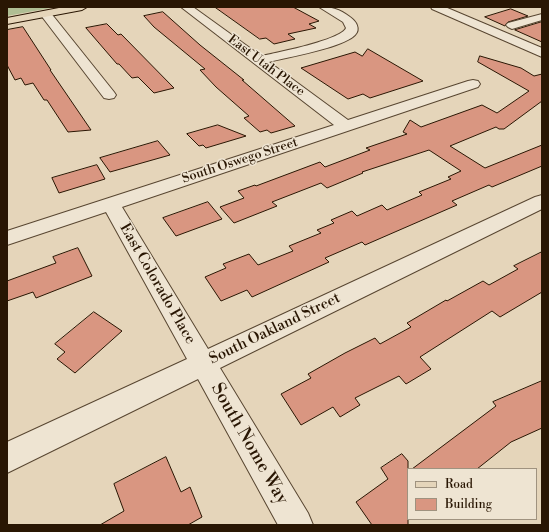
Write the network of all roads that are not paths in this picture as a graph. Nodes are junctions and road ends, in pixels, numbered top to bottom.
1 (82, 7) edge
2 (186, 7) edge
3 (324, 7) edge
4 (436, 7) edge
5 (533, 7) edge
6 (474, 9) dead end
7 (542, 10) edge
8 (46, 14) junction
9 (453, 14) junction
10 (542, 17) edge
11 (7, 21) edge
12 (512, 25) dead end
13 (542, 53) edge
14 (259, 61) junction
15 (473, 84) dead end
16 (109, 96) dead end
17 (346, 126) junction
18 (542, 201) edge
19 (111, 204) junction
20 (7, 238) edge
21 (203, 364) junction
22 (7, 458) edge
23 (296, 525) edge

1 - 8 main road
2 - 14 street, East Utah Place
3 - 14 street
4 - 9 street
5 - 7 street
6 - 9 street
8 - 11 main road
8 - 16 street
9 - 13 street
10 - 12 street
14 - 17 street, East Utah Place
15 - 17 street, South Oswego Street
17 - 19 street, South Oswego Street
18 - 21 street, South Oakland Street
19 - 20 street, South Oswego Street
19 - 21 street, East Colorado Place
21 - 22 street, South Oakland Street
21 - 23 street, South Nome Way

